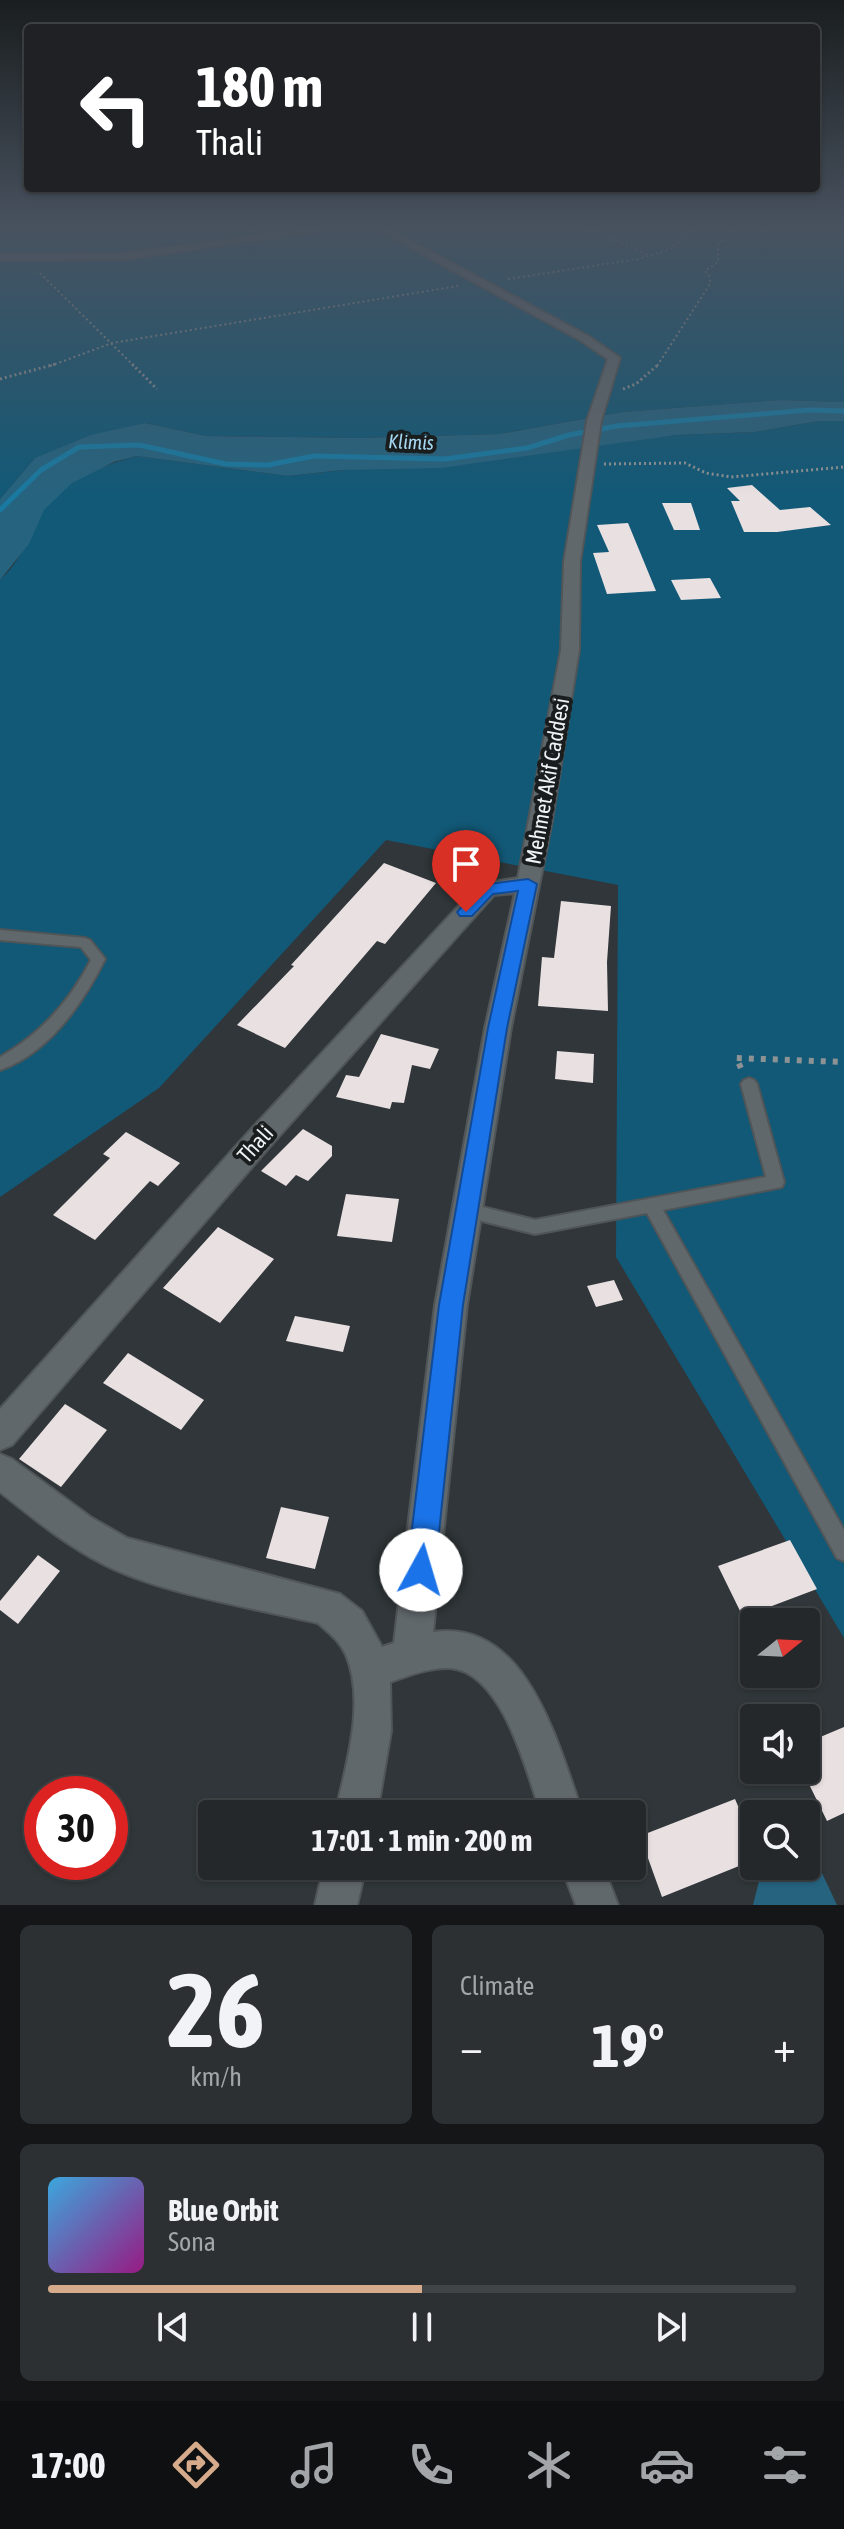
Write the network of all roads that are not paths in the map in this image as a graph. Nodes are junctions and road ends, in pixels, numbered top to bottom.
1 (544, 318) edge
2 (528, 884) junction
3 (0, 935) edge
4 (0, 1064) edge
5 (749, 1084) road end
6 (652, 1206) junction
7 (466, 1210) junction
8 (5, 1420) edge
9 (0, 1471) edge
10 (844, 1551) edge
11 (411, 1658) junction
12 (368, 1670) junction
13 (359, 1800) edge
14 (557, 1800) edge
15 (342, 1880) edge
16 (587, 1880) edge
17 (336, 1905) edge
18 (597, 1905) edge

1 - 2 street, Mehmet Akif Caddesi
2 - 7 street, Mehmet Akif Caddesi
2 - 8 street, Thali
3 - 4 lane
5 - 6 lane
6 - 7 lane
6 - 10 lane
7 - 11 street, Mehmet Akif Caddesi
9 - 12 street
11 - 12 street
11 - 14 street
12 - 13 street
15 - 17 street
16 - 18 street

